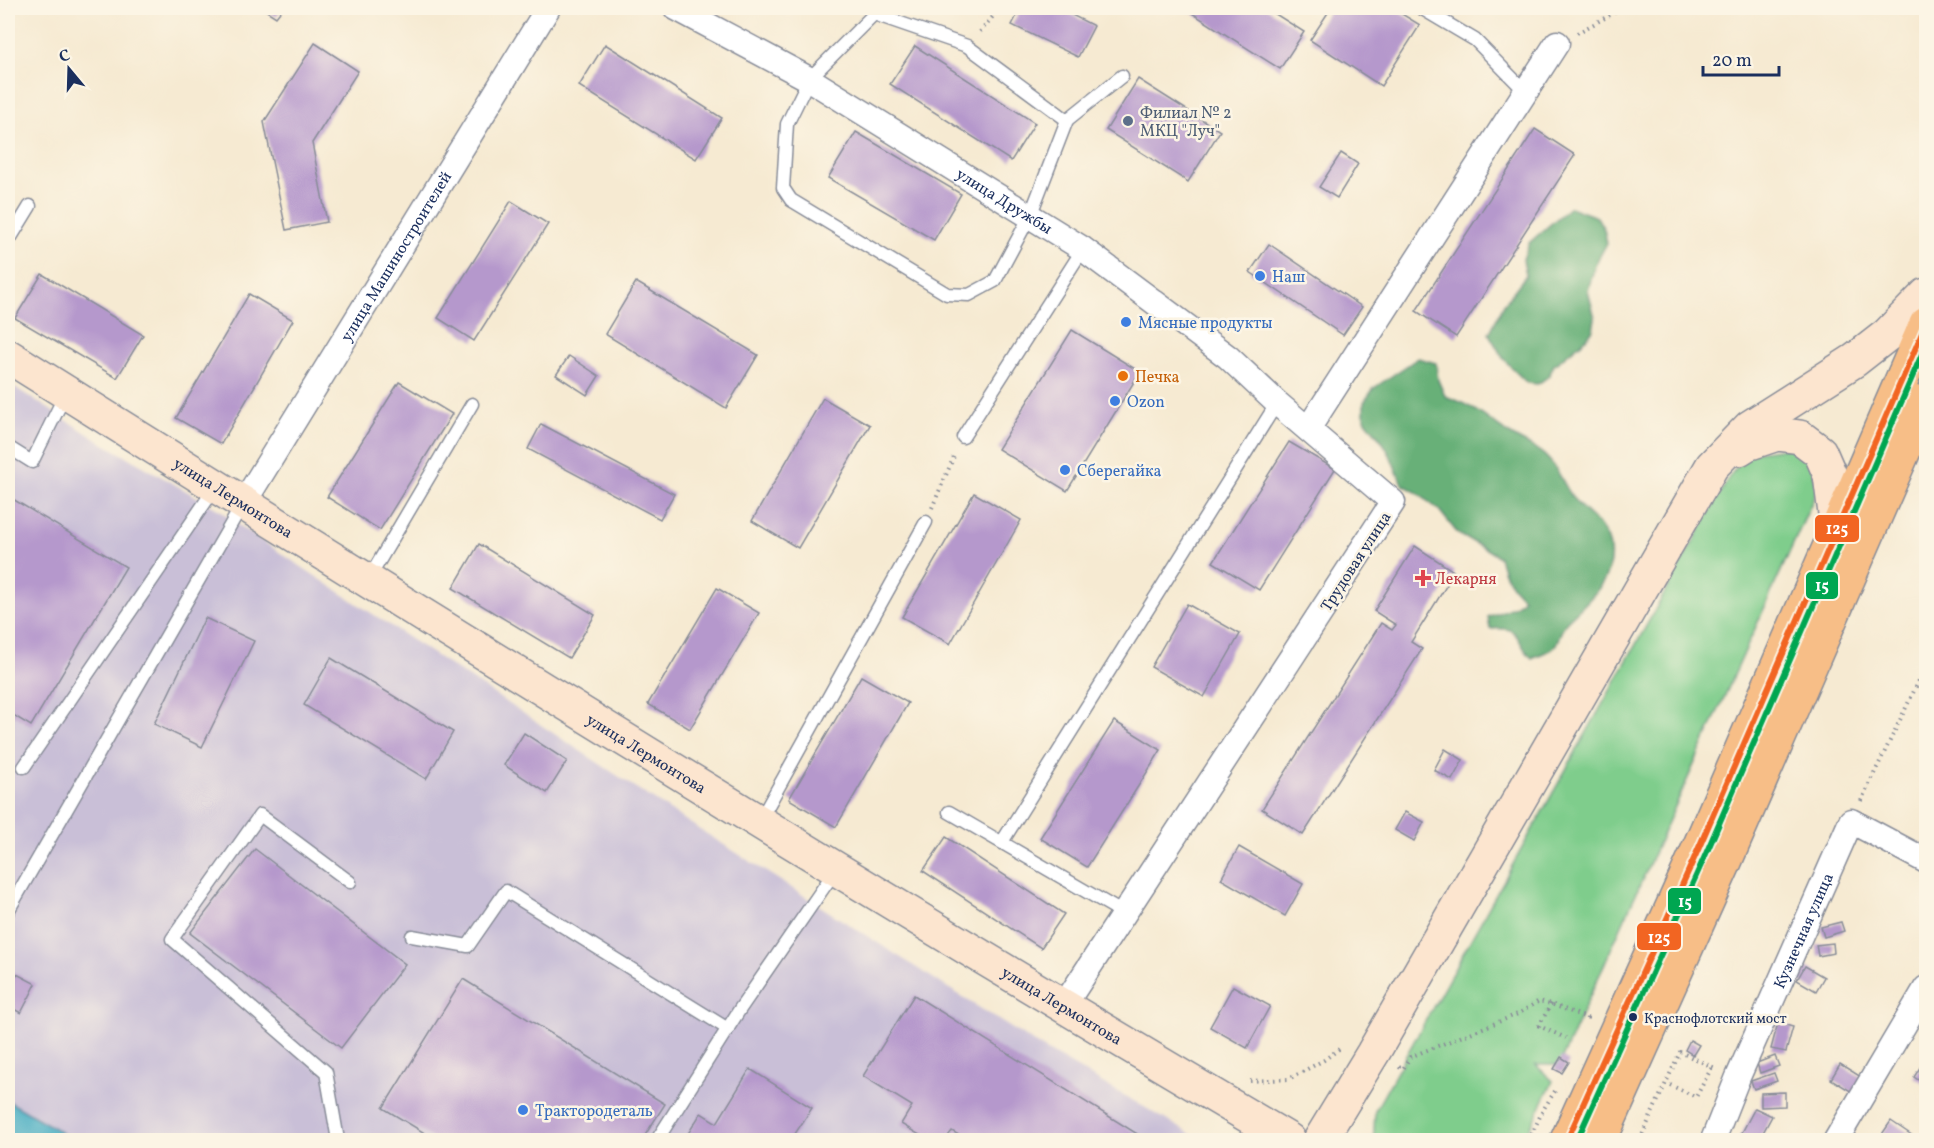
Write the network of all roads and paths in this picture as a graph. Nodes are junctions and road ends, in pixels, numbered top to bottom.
1 (548, 8) edge
2 (676, 8) edge
3 (1000, 8) edge
4 (1421, 8) edge
5 (1623, 8) edge
6 (874, 11) edge
7 (1557, 43) joint
8 (967, 46) junction
9 (1122, 76) dead end
10 (809, 79) junction
11 (1526, 92) junction
12 (1067, 120) junction
13 (30, 206) dead end
14 (1030, 216) junction
15 (8, 242) edge
16 (1083, 249) junction
17 (1926, 295) edge
18 (1926, 324) edge
19 (8, 356) edge
20 (66, 393) junction
21 (1926, 400) edge
22 (1277, 403) junction
23 (472, 404) dead end
24 (1308, 429) junction
25 (963, 437) joint
26 (8, 447) edge
27 (1712, 466) junction
28 (215, 487) junction
29 (243, 504) junction
30 (926, 522) joint
31 (1837, 529) junction
32 (367, 581) junction
33 (1926, 666) edge
34 (24, 767) dead end
35 (949, 812) dead end
36 (1851, 821) junction
37 (759, 823) junction
38 (1002, 842) junction
39 (1711, 858) junction
40 (1926, 861) edge
41 (836, 870) junction
42 (350, 882) dead end
43 (8, 911) edge
44 (1125, 914) junction
45 (412, 936) dead end
46 (1926, 988) edge
47 (1551, 1004) junction
48 (1063, 1007) junction
49 (1587, 1018) dead end
50 (728, 1029) junction
51 (1566, 1038) dead end
52 (1373, 1053) junction
53 (1249, 1081) dead end
54 (1670, 1085) dead end
55 (338, 1140) edge
56 (657, 1140) edge
57 (1289, 1140) edge
58 (1320, 1140) edge
59 (1567, 1140) edge
60 (1600, 1140) edge
61 (1640, 1140) edge
62 (1713, 1140) edge
63 (1836, 1140) edge

1 - 29 street, улица Машиностроителей
2 - 10 street, улица Дружбы
3 - 8 path
4 - 11 lane
5 - 7 path
6 - 8 lane
6 - 10 lane
7 - 11 street
8 - 12 lane
9 - 12 lane
10 - 14 street, улица Дружбы
10 - 14 lane
11 - 24 street
12 - 14 lane
13 - 15 lane
14 - 16 street, улица Дружбы
16 - 22 street, улица Дружбы
16 - 25 lane
17 - 27 street
18 - 31 main road
19 - 20 street, улица Лермонтова
20 - 26 lane
20 - 28 street, улица Лермонтова
21 - 39 main road
22 - 24 street, улица Дружбы
22 - 38 lane
23 - 32 lane
24 - 44 street, Трудовая улица
25 - 30 path
27 - 31 street
27 - 52 street
28 - 29 street, улица Лермонтова
28 - 34 lane
29 - 32 street, улица Лермонтова
29 - 43 lane
30 - 37 lane
31 - 39 main road
32 - 37 street, улица Лермонтова
33 - 36 path
35 - 38 lane
36 - 40 street
36 - 62 street, Кузнечная улица
37 - 41 street, улица Лермонтова
38 - 44 lane
39 - 59 main road
39 - 60 main road
41 - 48 street, улица Лермонтова
41 - 50 lane
42 - 55 lane
44 - 48 street, Трудовая улица
45 - 50 lane
46 - 63 street
47 - 49 path
47 - 51 path
47 - 52 path
48 - 57 street, улица Лермонтова
50 - 56 lane
52 - 53 path
52 - 58 street
54 - 61 path

